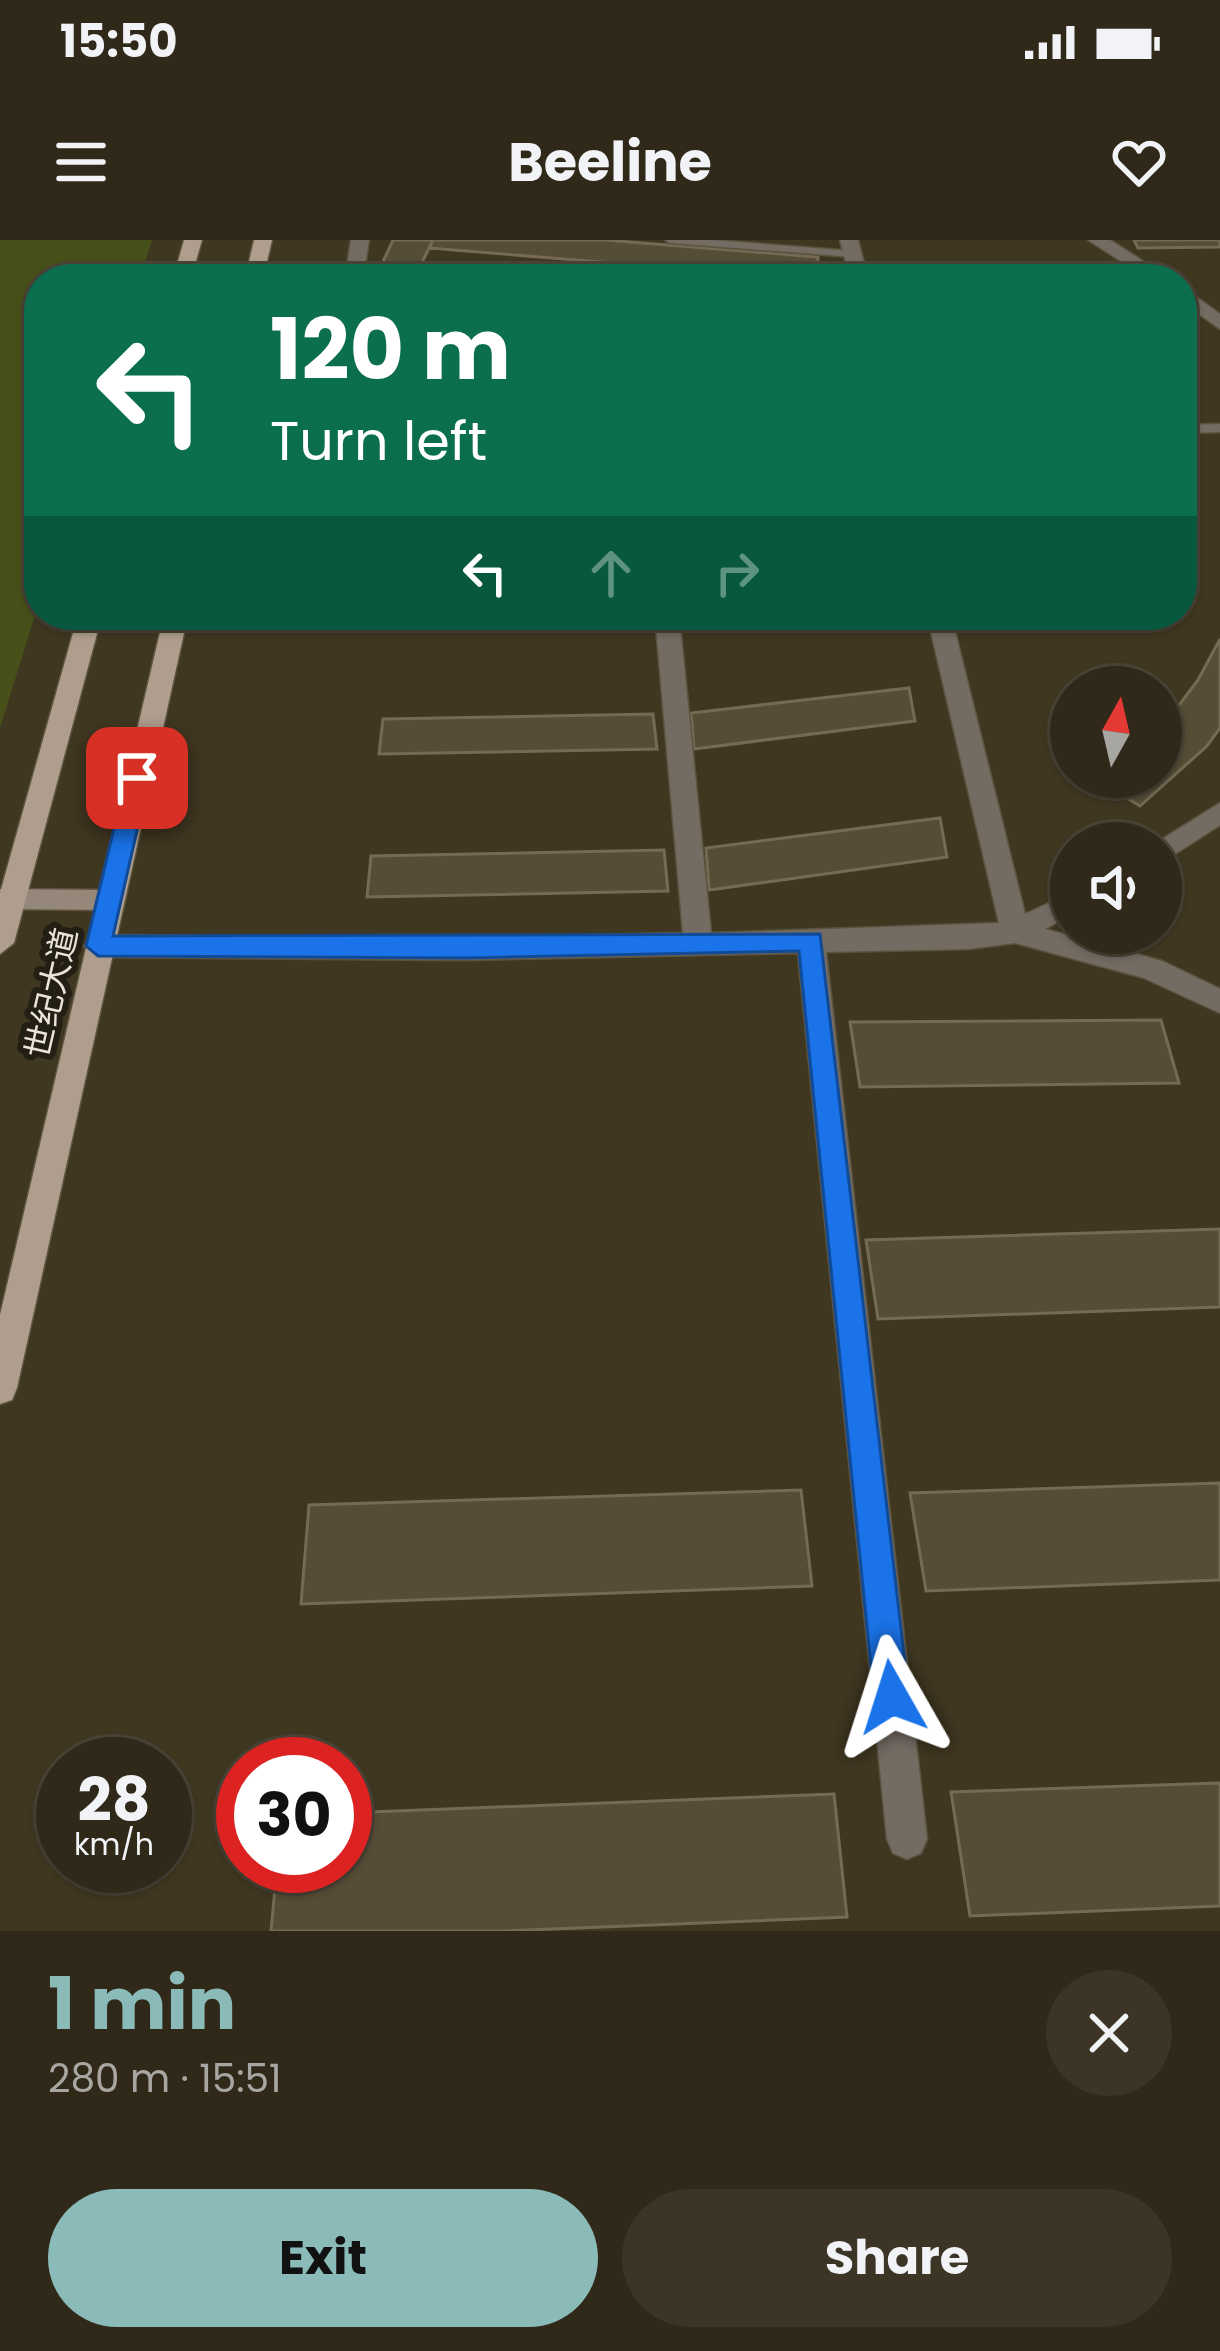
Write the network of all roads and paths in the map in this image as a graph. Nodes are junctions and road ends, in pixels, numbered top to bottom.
1 (670, 240) edge
2 (1097, 240) edge
3 (851, 247) edge
4 (1137, 264) edge
5 (86, 630) edge
6 (172, 630) edge
7 (668, 630) edge
8 (943, 630) edge
9 (1219, 815) edge
10 (1182, 839) edge
11 (6, 899) edge
12 (109, 900) junction
13 (1050, 914) edge
14 (1015, 932) junction
15 (811, 941) junction
16 (0, 943) edge
17 (698, 944) junction
18 (98, 946) junction
19 (1220, 1002) edge
20 (0, 1388) edge
21 (907, 1839) dead end

1 - 3 lane
2 - 4 street
5 - 11 main road, 世纪大道
6 - 12 main road, 世纪大道
7 - 17 street
8 - 14 street
9 - 10 street
11 - 12 street
11 - 16 main road, 世纪大道
12 - 18 main road, 世纪大道
13 - 14 street
14 - 15 street
14 - 19 street
15 - 17 street
15 - 21 street
17 - 18 street
18 - 20 main road, 世纪大道

